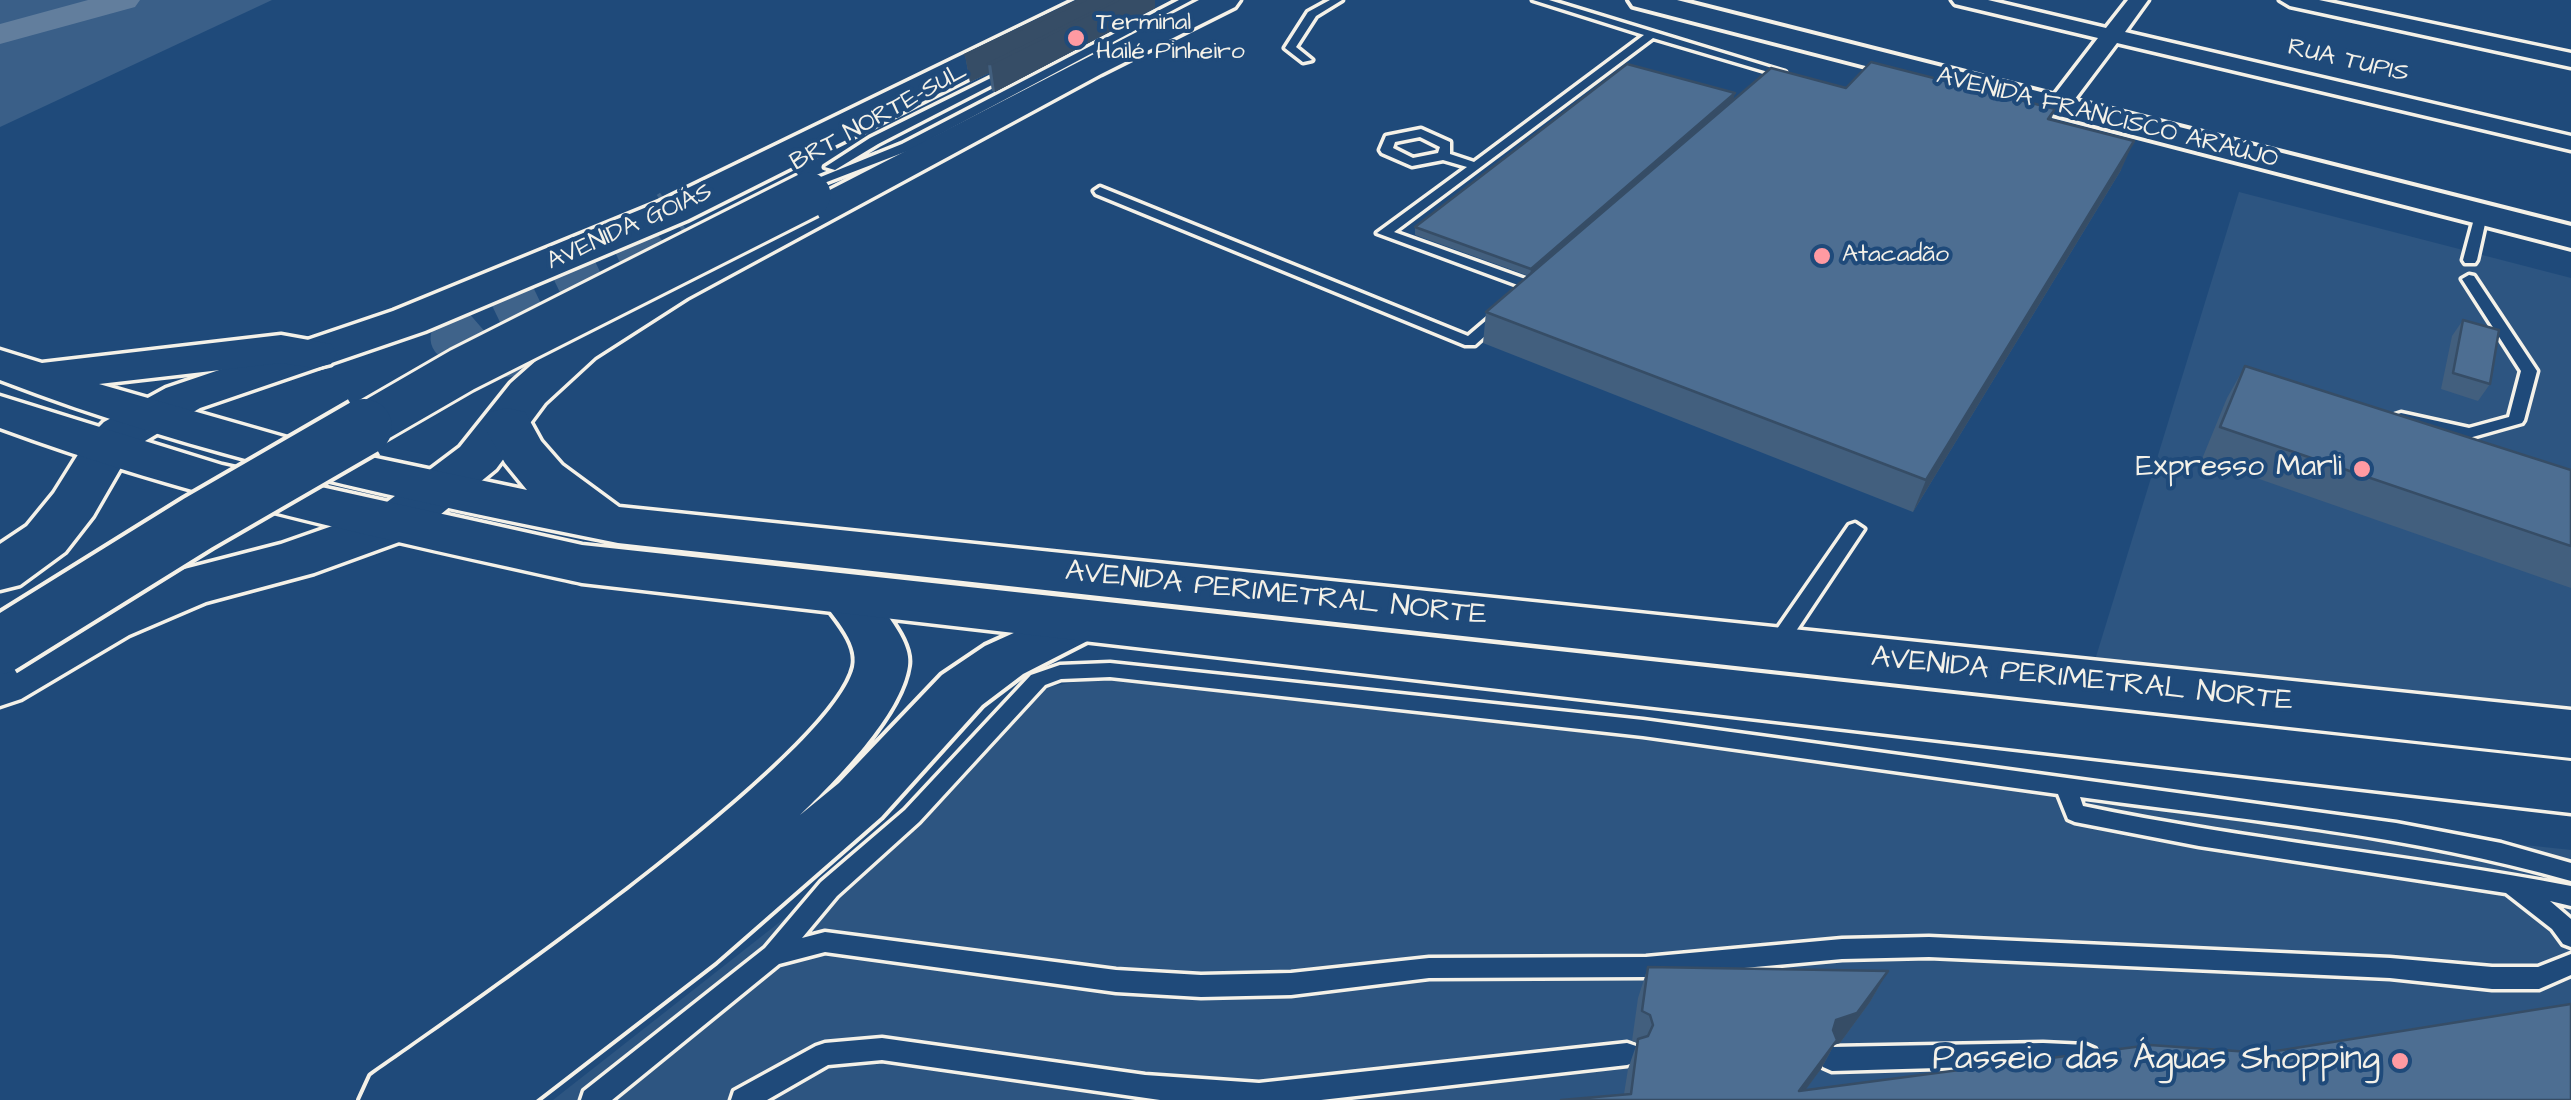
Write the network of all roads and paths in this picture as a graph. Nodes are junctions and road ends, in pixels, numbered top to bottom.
1 (1158, 0) edge
2 (1188, 0) edge
3 (1224, 0) edge
4 (1337, 0) edge
5 (1538, 0) edge
6 (1643, 0) edge
7 (1962, 0) edge
8 (2138, 0) edge
9 (2290, 0) edge
10 (1113, 8) edge
11 (1653, 33) junction
12 (2112, 35) junction
13 (1308, 60) dead end
14 (2571, 60) edge
15 (1017, 70) dead end
16 (1766, 82) edge
17 (884, 105) junction
18 (2057, 108) junction
19 (966, 114) junction
20 (2571, 143) edge
21 (1443, 156) dead end
22 (1476, 166) junction
23 (796, 188) junction
24 (1100, 191) dead end
25 (2481, 214) junction
26 (2571, 237) edge
27 (2470, 260) dead end
28 (1548, 274) edge
29 (2469, 279) dead end
30 (1522, 297) junction
31 (314, 354) junction
32 (10, 384) edge
33 (2376, 412) edge
34 (507, 422) junction
35 (126, 433) junction
36 (440, 490) junction
37 (394, 524) junction
38 (618, 524) junction
39 (1855, 530) dead end
40 (0, 571) edge
41 (844, 594) junction
42 (0, 603) edge
43 (1082, 621) junction
44 (0, 646) edge
45 (1775, 648) junction
46 (0, 683) edge
47 (888, 728) junction
48 (2571, 734) edge
49 (2543, 783) edge
50 (2067, 788) junction
51 (2571, 805) edge
52 (2571, 872) edge
53 (2508, 882) junction
54 (2571, 896) edge
55 (2571, 937) edge
56 (773, 955) junction
57 (2571, 964) edge
58 (1626, 1054) dead end
59 (1832, 1060) edge
60 (2119, 1060) edge
61 (1258, 1098) edge
62 (396, 1100) edge
63 (479, 1100) edge
64 (593, 1100) edge
65 (743, 1100) edge

1 - 10 lane
2 - 19 lane, BRT NORTE-SUL
3 - 19 main road
4 - 13 lane
5 - 11 lane
6 - 18 street, AVENIDA FRANCISCO ARAÚJO
7 - 12 street, RUA TUPIS
8 - 12 street
9 - 14 street
10 - 17 main road, AVENIDA GOIÁS
11 - 16 lane
11 - 22 lane
12 - 18 street
12 - 20 street, RUA TUPIS
15 - 19 lane, BRT NORTE-SUL
17 - 19 lane
17 - 23 main road
17 - 31 main road, AVENIDA GOIÁS
18 - 25 street, AVENIDA FRANCISCO ARAÚJO
19 - 23 main road
19 - 34 main road
21 - 22 lane
22 - 30 lane
23 - 42 main road
23 - 44 main road, bridge
24 - 30 lane
25 - 26 street, AVENIDA FRANCISCO ARAÚJO
25 - 27 lane
28 - 30 lane
29 - 33 lane
31 - 32 main road
31 - 35 main road, AVENIDA GOIÁS
32 - 35 main road, AVENIDA PERIMETRAL NORTE
34 - 36 main road
34 - 38 main road
35 - 36 main road, AVENIDA PERIMETRAL NORTE
35 - 37 main road, AVENIDA PERIMETRAL NORTE
35 - 40 main road
36 - 37 main road
36 - 38 main road, AVENIDA PERIMETRAL NORTE
37 - 41 main road, AVENIDA PERIMETRAL NORTE
37 - 46 main road
38 - 45 main road, AVENIDA PERIMETRAL NORTE
39 - 45 lane
41 - 43 main road, AVENIDA PERIMETRAL NORTE
41 - 47 street
43 - 47 street
43 - 49 main road, AVENIDA PERIMETRAL NORTE
45 - 48 main road, AVENIDA PERIMETRAL NORTE
47 - 62 street
47 - 63 street
49 - 51 lane
50 - 52 lane
50 - 53 lane
50 - 56 lane
53 - 54 lane
53 - 55 lane
56 - 57 lane
56 - 64 lane
58 - 61 lane
59 - 60 lane
61 - 65 lane

